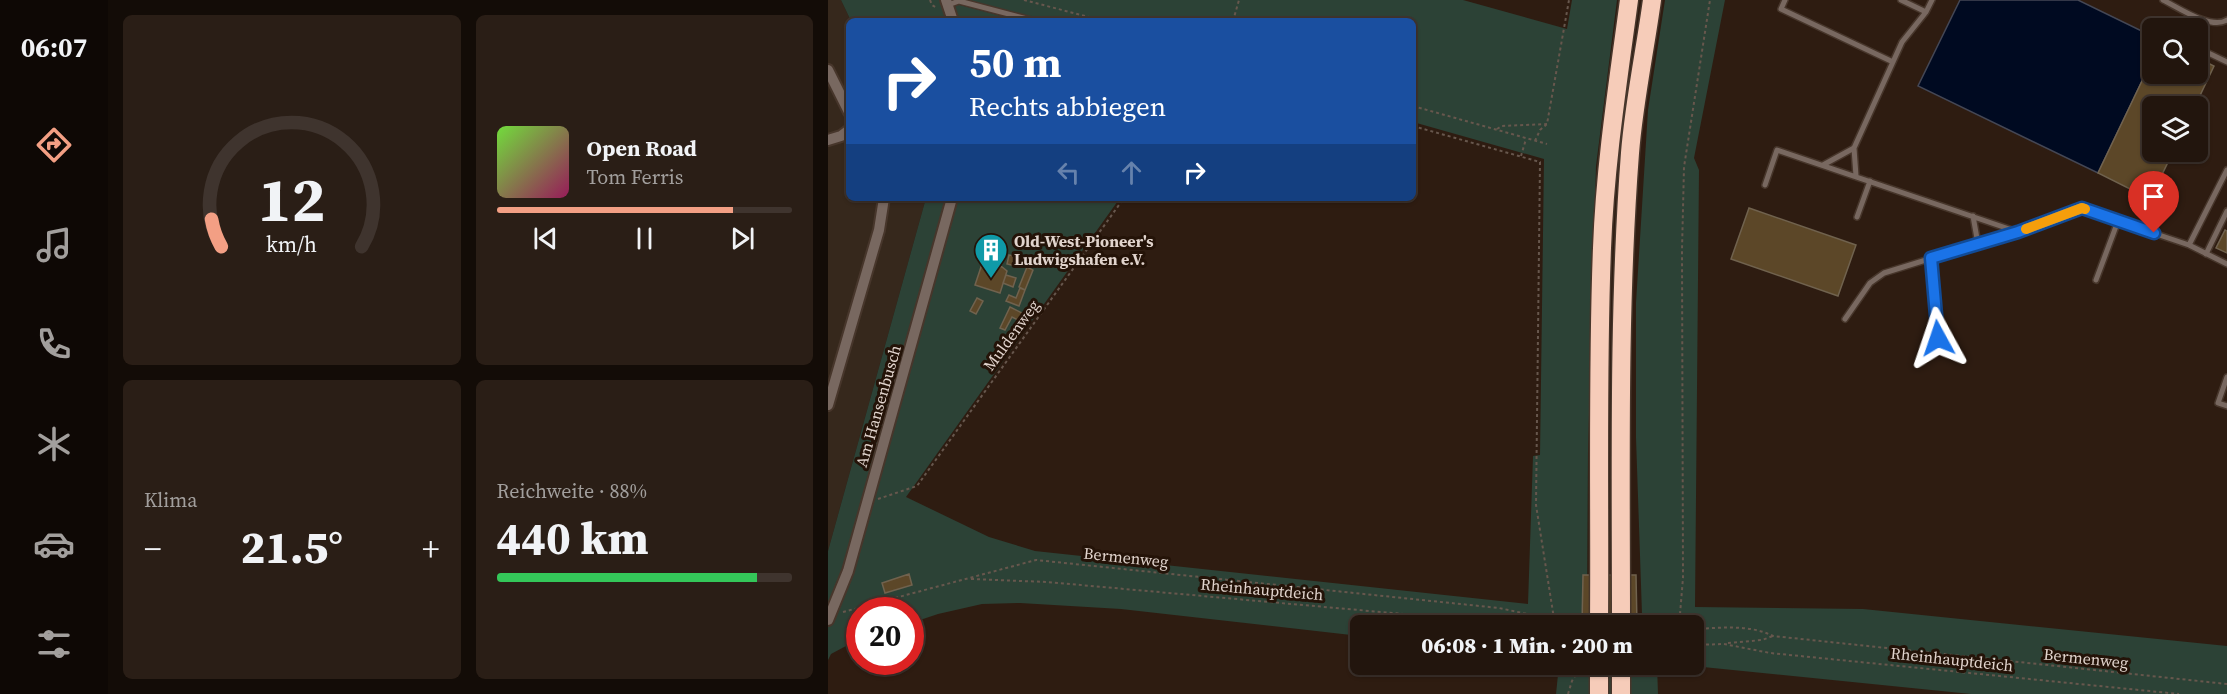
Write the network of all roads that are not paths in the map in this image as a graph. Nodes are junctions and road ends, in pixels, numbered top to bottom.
1 (1629, 0) edge
2 (1652, 0) edge
3 (1785, 0) edge
4 (1901, 0) edge
5 (1932, 0) edge
6 (2163, 0) edge
7 (947, 2) edge
8 (1926, 12) junction
9 (952, 18) edge
10 (1024, 18) edge
11 (2227, 20) edge
12 (2208, 53) edge
13 (1893, 62) junction
14 (2227, 62) edge
15 (828, 70) edge
16 (846, 106) edge
17 (846, 132) edge
18 (828, 140) edge
19 (1854, 148) junction
20 (1823, 165) junction
21 (2227, 170) edge
22 (1856, 177) junction
23 (1870, 181) junction
24 (1765, 185) dead end
25 (884, 201) edge
26 (951, 201) edge
27 (2227, 211) edge
28 (1857, 216) dead end
29 (1973, 216) junction
30 (2118, 221) junction
31 (2018, 232) junction
32 (1978, 244) junction
33 (2189, 245) junction
34 (2206, 254) junction
35 (1931, 258) junction
36 (2227, 264) edge
37 (2096, 280) dead end
38 (1845, 320) dead end
39 (1938, 338) dead end
40 (2227, 377) edge
41 (828, 405) edge
42 (2227, 406) edge
43 (1593, 615) edge
44 (1627, 615) edge
45 (828, 620) edge
46 (1599, 675) edge
47 (1621, 675) edge
48 (1599, 694) edge
49 (1621, 694) edge

1 - 43 highway
2 - 44 highway
3 - 13 lane
4 - 8 lane
5 - 8 lane
6 - 11 lane
7 - 9 street
7 - 10 lane
8 - 13 lane
12 - 14 lane
13 - 19 lane
15 - 16 street
17 - 18 street
19 - 20 lane
19 - 22 lane
20 - 22 lane
20 - 24 lane
21 - 33 lane
22 - 23 lane
23 - 28 lane
23 - 29 lane
25 - 41 street
26 - 45 street, Am Hansenbusch
27 - 34 lane
29 - 31 lane
29 - 32 lane
30 - 31 lane
30 - 33 lane
30 - 37 lane
31 - 32 lane
32 - 35 lane
33 - 34 lane
34 - 36 lane
35 - 38 lane
35 - 39 lane
40 - 42 lane
46 - 48 highway
47 - 49 highway

